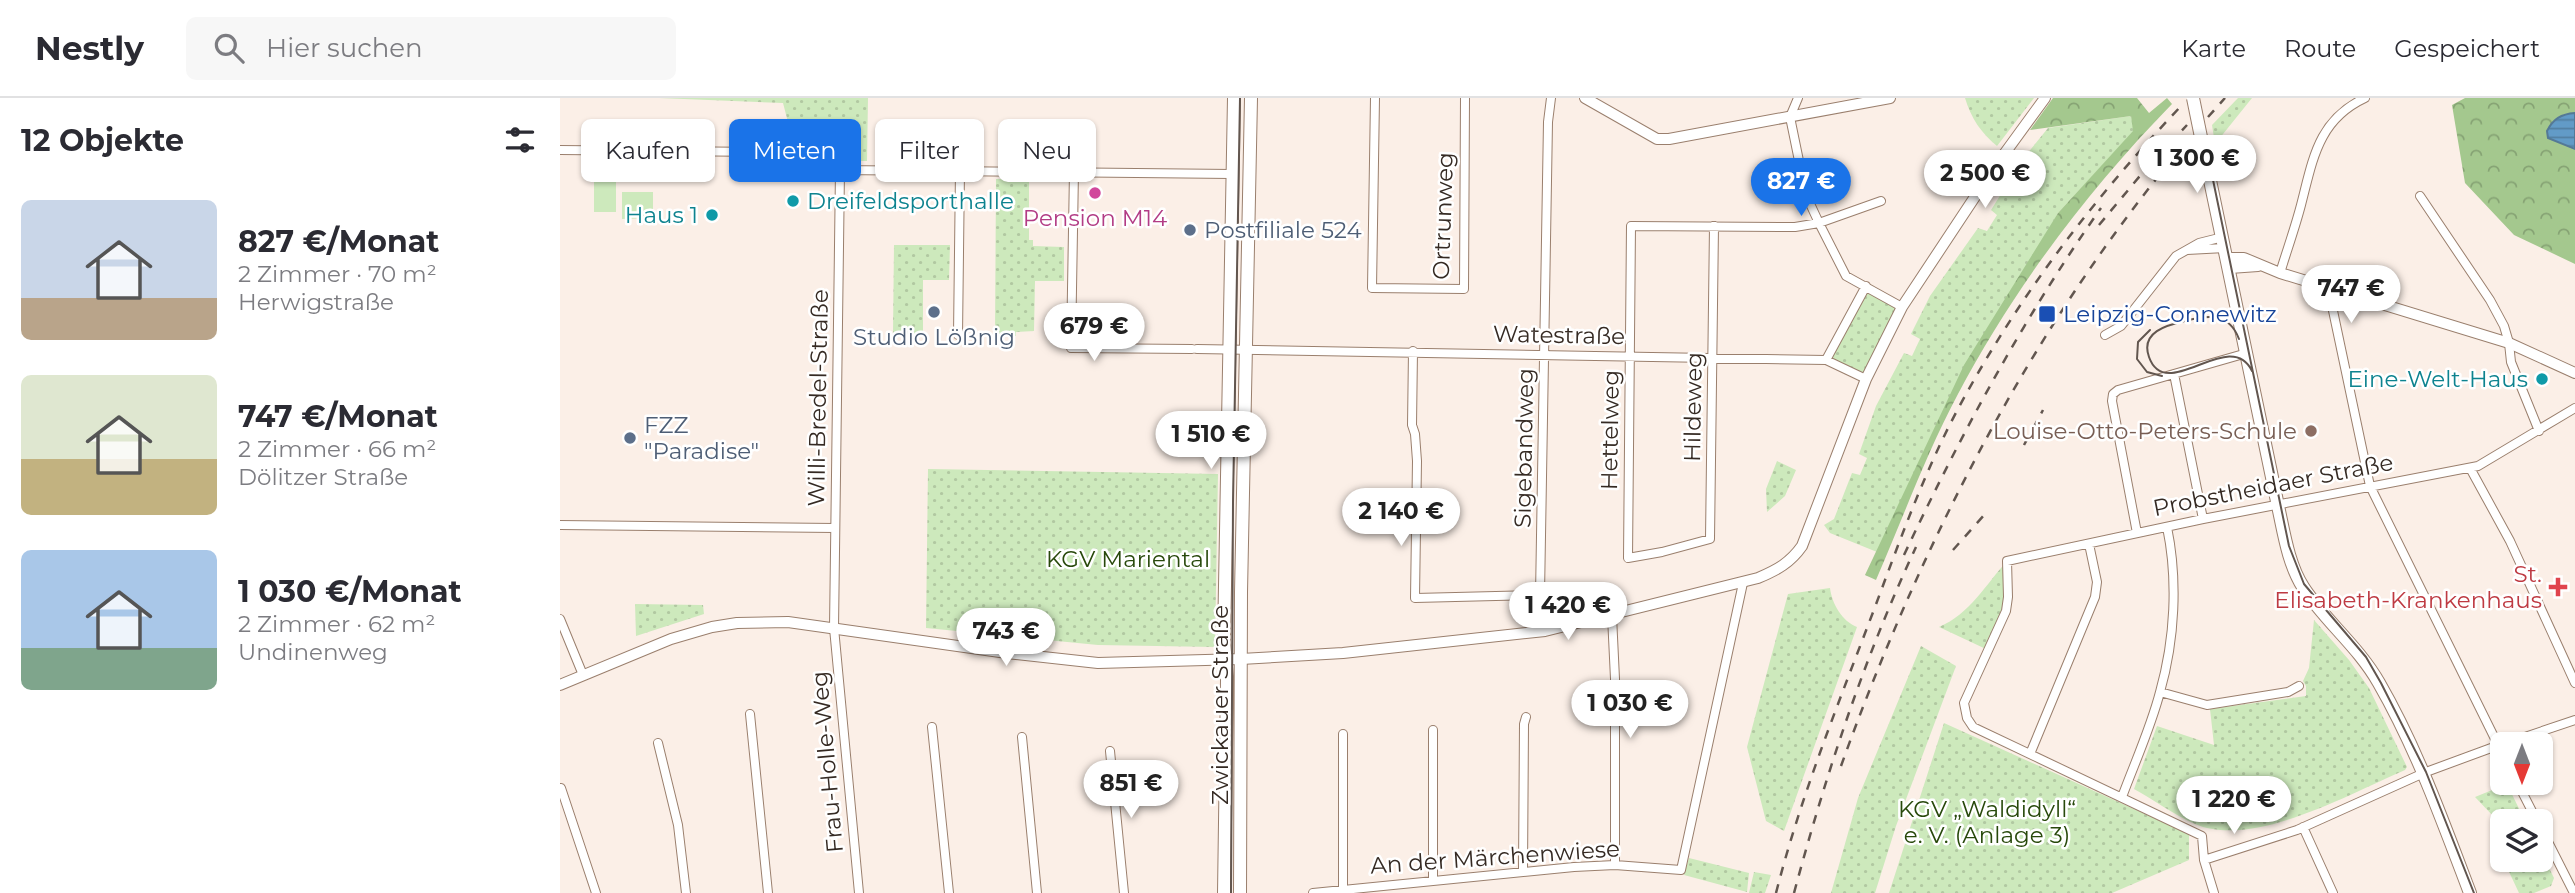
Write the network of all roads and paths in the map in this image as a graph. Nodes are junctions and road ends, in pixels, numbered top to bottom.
1 (1234, 98) edge
2 (1251, 98) edge
3 (1375, 98) edge
4 (1465, 98) edge
5 (1551, 98) edge
6 (1585, 98) edge
7 (1798, 98) edge
8 (1890, 98) edge
9 (2045, 98) edge
10 (2193, 98) edge
11 (2365, 98) edge
12 (1790, 117) junction
13 (560, 150) edge
14 (729, 152) edge
15 (1096, 171) edge
16 (1232, 174) junction
17 (840, 182) edge
18 (960, 182) edge
19 (1074, 182) edge
20 (2420, 196) dead end
21 (1881, 201) dead end
22 (1819, 223) junction
23 (1714, 226) junction
24 (2226, 253) junction
25 (2280, 272) junction
26 (1866, 286) junction
27 (2328, 287) junction
28 (1902, 307) junction
29 (958, 335) dead end
30 (2105, 335) dead end
31 (2509, 343) junction
32 (1228, 349) junction
33 (1247, 349) junction
34 (1413, 351) junction
35 (2247, 353) junction
36 (1546, 355) junction
37 (1630, 356) junction
38 (1713, 357) junction
39 (1826, 360) junction
40 (2575, 373) edge
41 (2174, 374) junction
42 (1866, 380) junction
43 (2575, 408) edge
44 (2539, 431) junction
45 (2470, 468) junction
46 (2371, 486) junction
47 (2278, 506) junction
48 (2203, 519) junction
49 (560, 525) edge
50 (2167, 527) junction
51 (835, 528) junction
52 (2137, 533) junction
53 (2088, 544) junction
54 (1662, 552) joint
55 (1743, 583) junction
56 (1540, 595) junction
57 (1612, 616) junction
58 (560, 619) edge
59 (834, 628) junction
60 (1545, 631) junction
61 (1241, 659) junction
62 (1224, 660) junction
63 (583, 675) junction
64 (2575, 682) edge
65 (560, 685) edge
66 (2299, 686) dead end
67 (2160, 692) junction
68 (750, 714) dead end
69 (1526, 717) dead end
70 (2575, 720) edge
71 (932, 727) dead end
72 (1433, 730) dead end
73 (2494, 732) edge
74 (2543, 732) edge
75 (1343, 734) dead end
76 (1022, 737) dead end
77 (657, 743) dead end
78 (1110, 751) dead end
79 (2490, 751) edge
80 (2030, 754) junction
81 (2424, 774) junction
82 (561, 788) edge
83 (2122, 797) junction
84 (563, 803) edge
85 (2303, 827) junction
86 (2553, 852) edge
87 (2204, 860) junction
88 (1615, 864) junction
89 (1523, 872) junction
90 (1433, 880) junction
91 (1343, 889) junction
92 (596, 893) edge
93 (686, 893) edge
94 (768, 893) edge
95 (859, 893) edge
96 (949, 893) edge
97 (1037, 893) edge
98 (1124, 893) edge
99 (1224, 893) edge
100 (1240, 893) edge
101 (1313, 893) edge
102 (2214, 893) edge
103 (2333, 893) edge
104 (2470, 893) edge
105 (2574, 893) edge

1 - 16 main road, Zwickauer Straße
2 - 33 main road, Zwickauer Straße
3 - 4 street, Ortrunweg
5 - 36 street, Sigebandweg
6 - 12 street
7 - 12 street
8 - 12 street
9 - 28 street
10 - 24 main road, bridge
11 - 25 street
12 - 22 street
13 - 14 street
15 - 16 street
16 - 32 main road, Zwickauer Straße
17 - 51 street, Willi-Bredel-Straße
18 - 29 street
19 - 32 street, Watestraße
20 - 31 street
21 - 22 street
22 - 23 street
22 - 26 street
23 - 37 street, Hettelweg
23 - 38 street, Hildeweg
24 - 25 street
24 - 30 street
24 - 35 main road
25 - 27 street
26 - 28 street
26 - 39 street
27 - 31 street
27 - 46 street
28 - 42 street
31 - 40 street
31 - 44 street
32 - 33 street, Watestraße
32 - 62 main road, Zwickauer Straße
33 - 34 street, Watestraße
33 - 61 main road, Zwickauer Straße
34 - 36 street, Watestraße
34 - 56 street
35 - 41 street
35 - 47 main road
36 - 37 street, Watestraße
36 - 56 street, Sigebandweg
37 - 38 street, Watestraße
37 - 54 street, Hettelweg
38 - 39 street, Watestraße
38 - 54 street, Hildeweg
39 - 42 street, Watestraße
41 - 48 street
41 - 52 street
42 - 55 street
43 - 44 street, Probstheidaer Straße
44 - 45 street, Probstheidaer Straße
45 - 46 street, Probstheidaer Straße
45 - 64 street
46 - 47 street, Probstheidaer Straße
46 - 73 street
47 - 48 street, Probstheidaer Straße
47 - 81 main road
48 - 50 street, Probstheidaer Straße
49 - 51 street
50 - 52 street, Probstheidaer Straße
50 - 67 street
51 - 59 street, Willi-Bredel-Straße
52 - 53 street, Probstheidaer Straße
53 - 80 street
53 - 80 street, Probstheidaer Straße
55 - 57 street
55 - 88 street, An der Märchenwiese
56 - 60 street, Sigebandweg
57 - 60 street
57 - 88 street
58 - 63 street
59 - 62 street
59 - 63 street
59 - 95 street, Frau-Holle-Weg
60 - 61 street
61 - 62 street
61 - 100 main road, Zwickauer Straße
62 - 99 main road, Zwickauer Straße
63 - 65 street
66 - 67 street
67 - 83 street
68 - 94 street
69 - 89 street
70 - 74 street
71 - 96 street
72 - 90 street
75 - 91 street
76 - 97 street
77 - 93 street
78 - 98 street
79 - 81 street
80 - 83 street
81 - 85 street
81 - 104 main road
82 - 84 street
83 - 87 street
84 - 92 street
85 - 87 street
85 - 103 street
86 - 105 street
87 - 102 street
88 - 89 street, An der Märchenwiese
89 - 90 street, An der Märchenwiese
90 - 91 street, An der Märchenwiese
91 - 101 street, An der Märchenwiese

